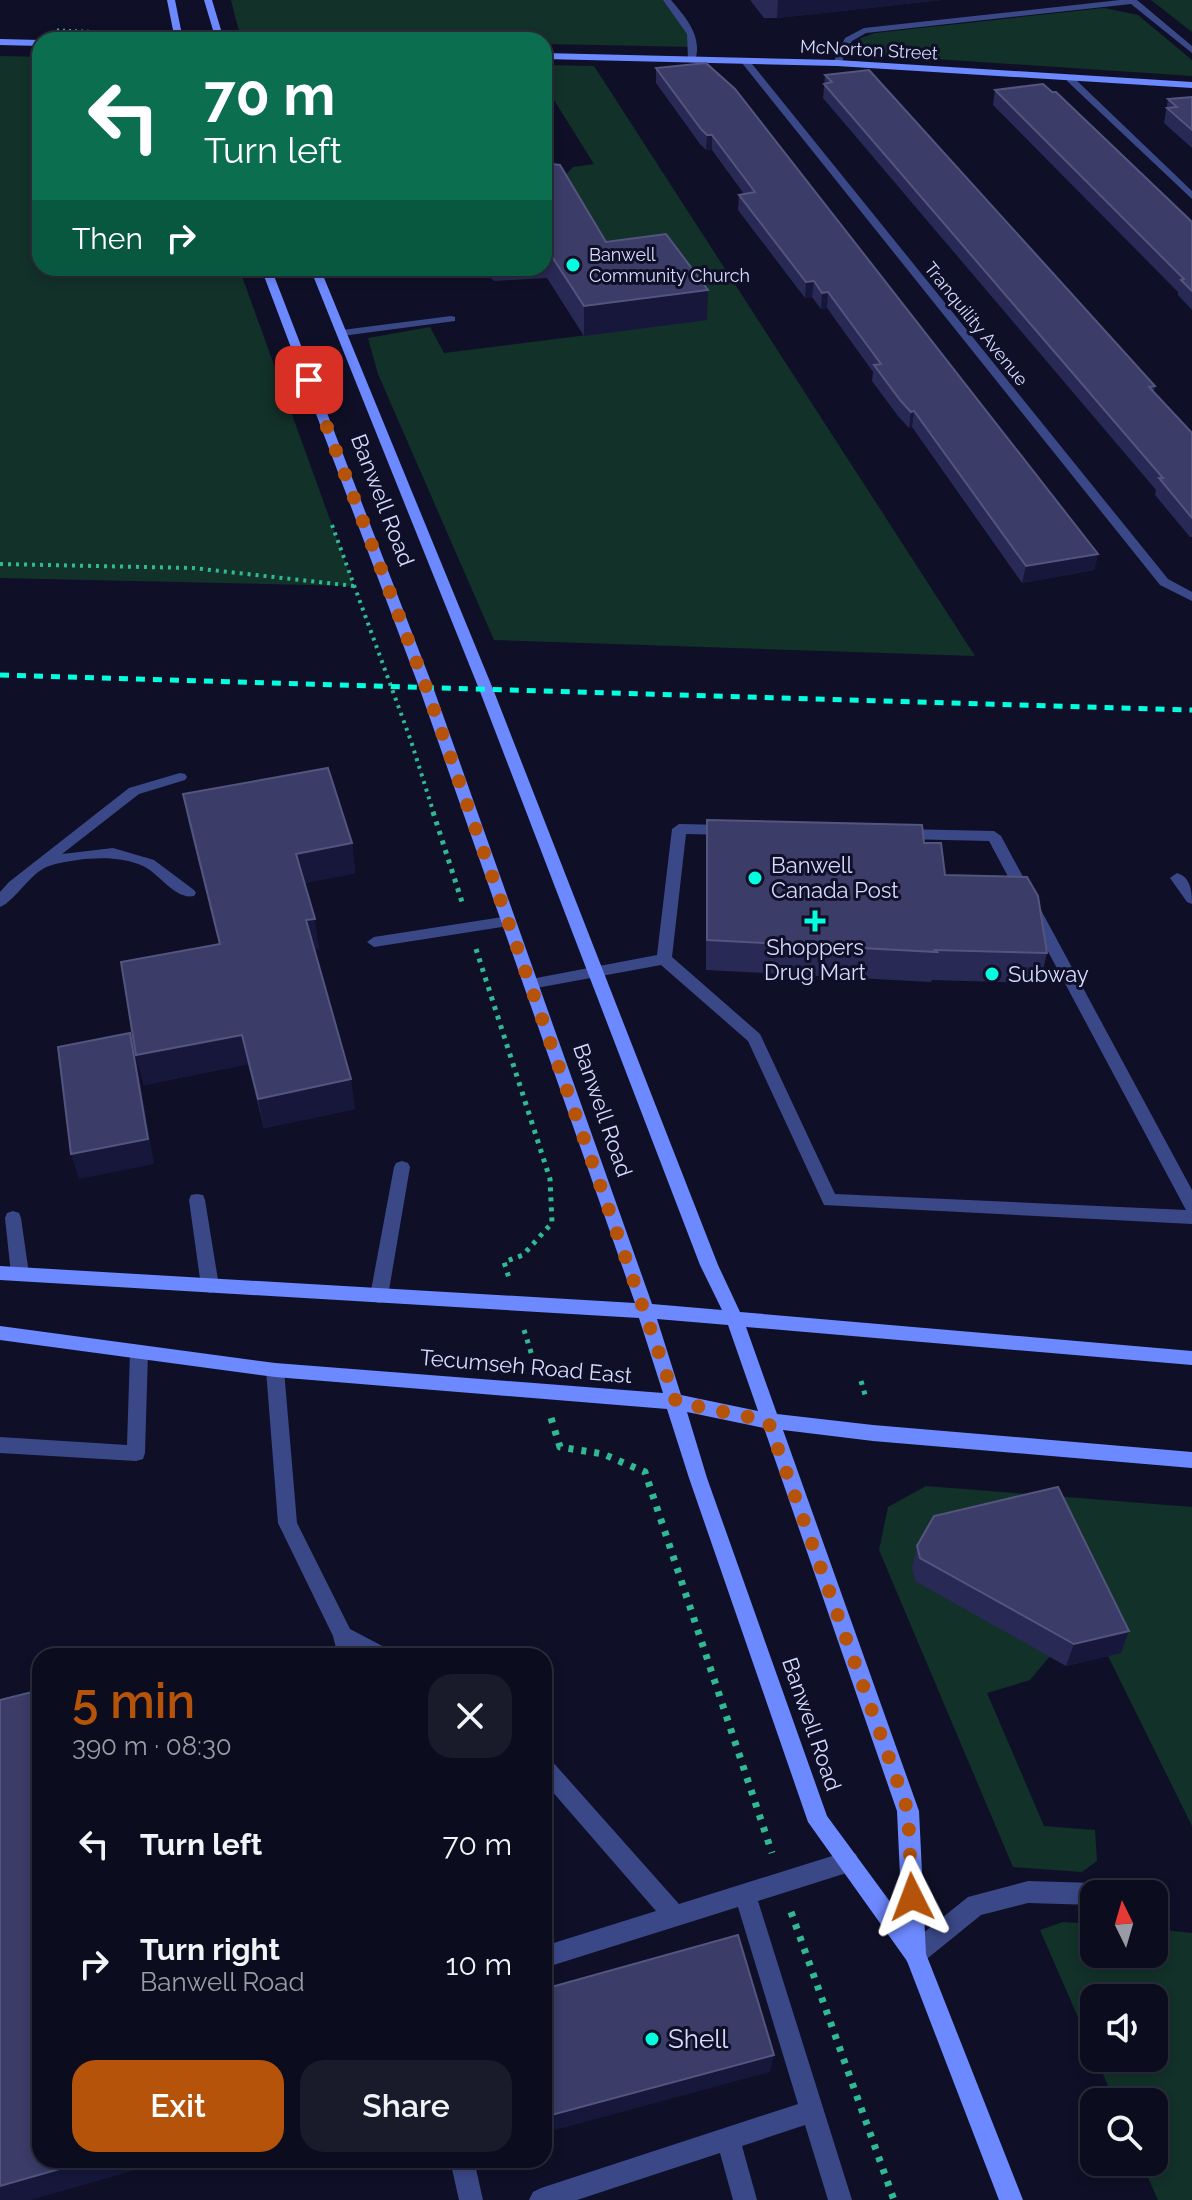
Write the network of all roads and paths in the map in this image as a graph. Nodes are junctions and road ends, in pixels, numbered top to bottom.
1 (171, 0) edge
2 (208, 0) edge
3 (667, 0) edge
4 (1133, 1) edge
5 (147, 26) dead end
6 (44, 30) dead end
7 (93, 32) edge
8 (143, 32) edge
9 (177, 32) edge
10 (218, 32) edge
11 (0, 42) edge
12 (32, 43) edge
13 (1192, 50) edge
14 (552, 56) edge
15 (692, 59) junction
16 (745, 61) junction
17 (837, 63) junction
18 (1070, 79) junction
19 (1192, 85) edge
20 (1192, 196) edge
21 (269, 276) edge
22 (318, 276) edge
23 (451, 319) dead end
24 (342, 333) junction
25 (330, 518) dead end
26 (0, 564) edge
27 (354, 586) junction
28 (1192, 597) edge
29 (180, 777) dead end
30 (742, 830) edge
31 (884, 834) edge
32 (44, 861) junction
33 (1177, 878) dead end
34 (459, 892) dead end
35 (189, 893) dead end
36 (1192, 899) edge
37 (0, 902) edge
38 (509, 921) junction
39 (374, 942) dead end
40 (479, 956) dead end
41 (664, 959) junction
42 (595, 972) junction
43 (531, 984) junction
44 (402, 1167) dead end
45 (197, 1200) dead end
46 (1192, 1206) edge
47 (1192, 1217) edge
48 (13, 1218) dead end
49 (504, 1262) dead end
50 (0, 1273) edge
51 (20, 1274) junction
52 (210, 1286) junction
53 (379, 1296) junction
54 (646, 1311) junction
55 (734, 1318) junction
56 (0, 1333) edge
57 (527, 1339) dead end
58 (139, 1352) junction
59 (532, 1355) dead end
60 (1192, 1358) edge
61 (275, 1370) junction
62 (861, 1381) dead end
63 (866, 1398) dead end
64 (676, 1402) junction
65 (768, 1421) junction
66 (0, 1445) edge
67 (560, 1447) dead end
68 (1192, 1460) edge
69 (343, 1635) junction
70 (346, 1648) edge
71 (367, 1648) edge
72 (552, 1776) edge
73 (761, 1818) dead end
74 (848, 1862) junction
75 (1080, 1894) edge
76 (745, 1895) junction
77 (675, 1916) junction
78 (793, 1918) dead end
79 (552, 1954) edge
80 (915, 1954) junction
81 (812, 2111) junction
82 (728, 2138) junction
83 (464, 2168) edge
84 (471, 2200) edge
85 (541, 2200) edge
86 (745, 2200) edge
87 (840, 2200) edge
88 (894, 2200) edge
89 (1011, 2200) edge

1 - 9 main road
2 - 10 main road
3 - 15 street
4 - 13 street
4 - 17 street
5 - 8 path
6 - 7 path
11 - 12 main road
14 - 15 main road, McNorton Street
15 - 16 main road, McNorton Street
16 - 17 main road, McNorton Street
16 - 28 street, Tranquility Avenue
17 - 18 main road, McNorton Street
18 - 19 main road, McNorton Street
18 - 20 street
21 - 38 main road, Banwell Road
22 - 24 main road, Banwell Road
23 - 24 street
24 - 42 main road, Banwell Road
25 - 27 path
26 - 27 path
27 - 34 path
29 - 32 street
30 - 41 street
31 - 46 street
32 - 35 street
32 - 37 street
33 - 36 street
38 - 39 street
38 - 43 main road, Banwell Road
40 - 49 path
41 - 42 street
41 - 47 street
42 - 43 street
42 - 55 main road, Banwell Road
43 - 54 main road, Banwell Road
44 - 53 street
45 - 52 street
48 - 51 street
50 - 51 main road
51 - 52 main road
52 - 53 main road
53 - 54 main road
54 - 55 main road
54 - 64 main road, Banwell Road
55 - 60 main road
55 - 65 main road, Banwell Road
56 - 58 main road, Tecumseh Road East
57 - 59 path
58 - 61 main road, Tecumseh Road East
58 - 66 street
61 - 64 main road, Tecumseh Road East
61 - 69 street
62 - 63 path
64 - 65 main road, Tecumseh Road East
64 - 74 main road, Banwell Road
65 - 68 main road, Tecumseh Road East
65 - 80 main road, Banwell Road
67 - 73 path
69 - 70 street
69 - 71 street
72 - 77 street
74 - 76 street
74 - 80 main road, Banwell Road
75 - 80 street
76 - 77 street
76 - 81 street
77 - 79 street
78 - 88 path
80 - 89 main road, Banwell Road
81 - 82 street
81 - 87 street
82 - 85 street
82 - 86 street
83 - 84 street

